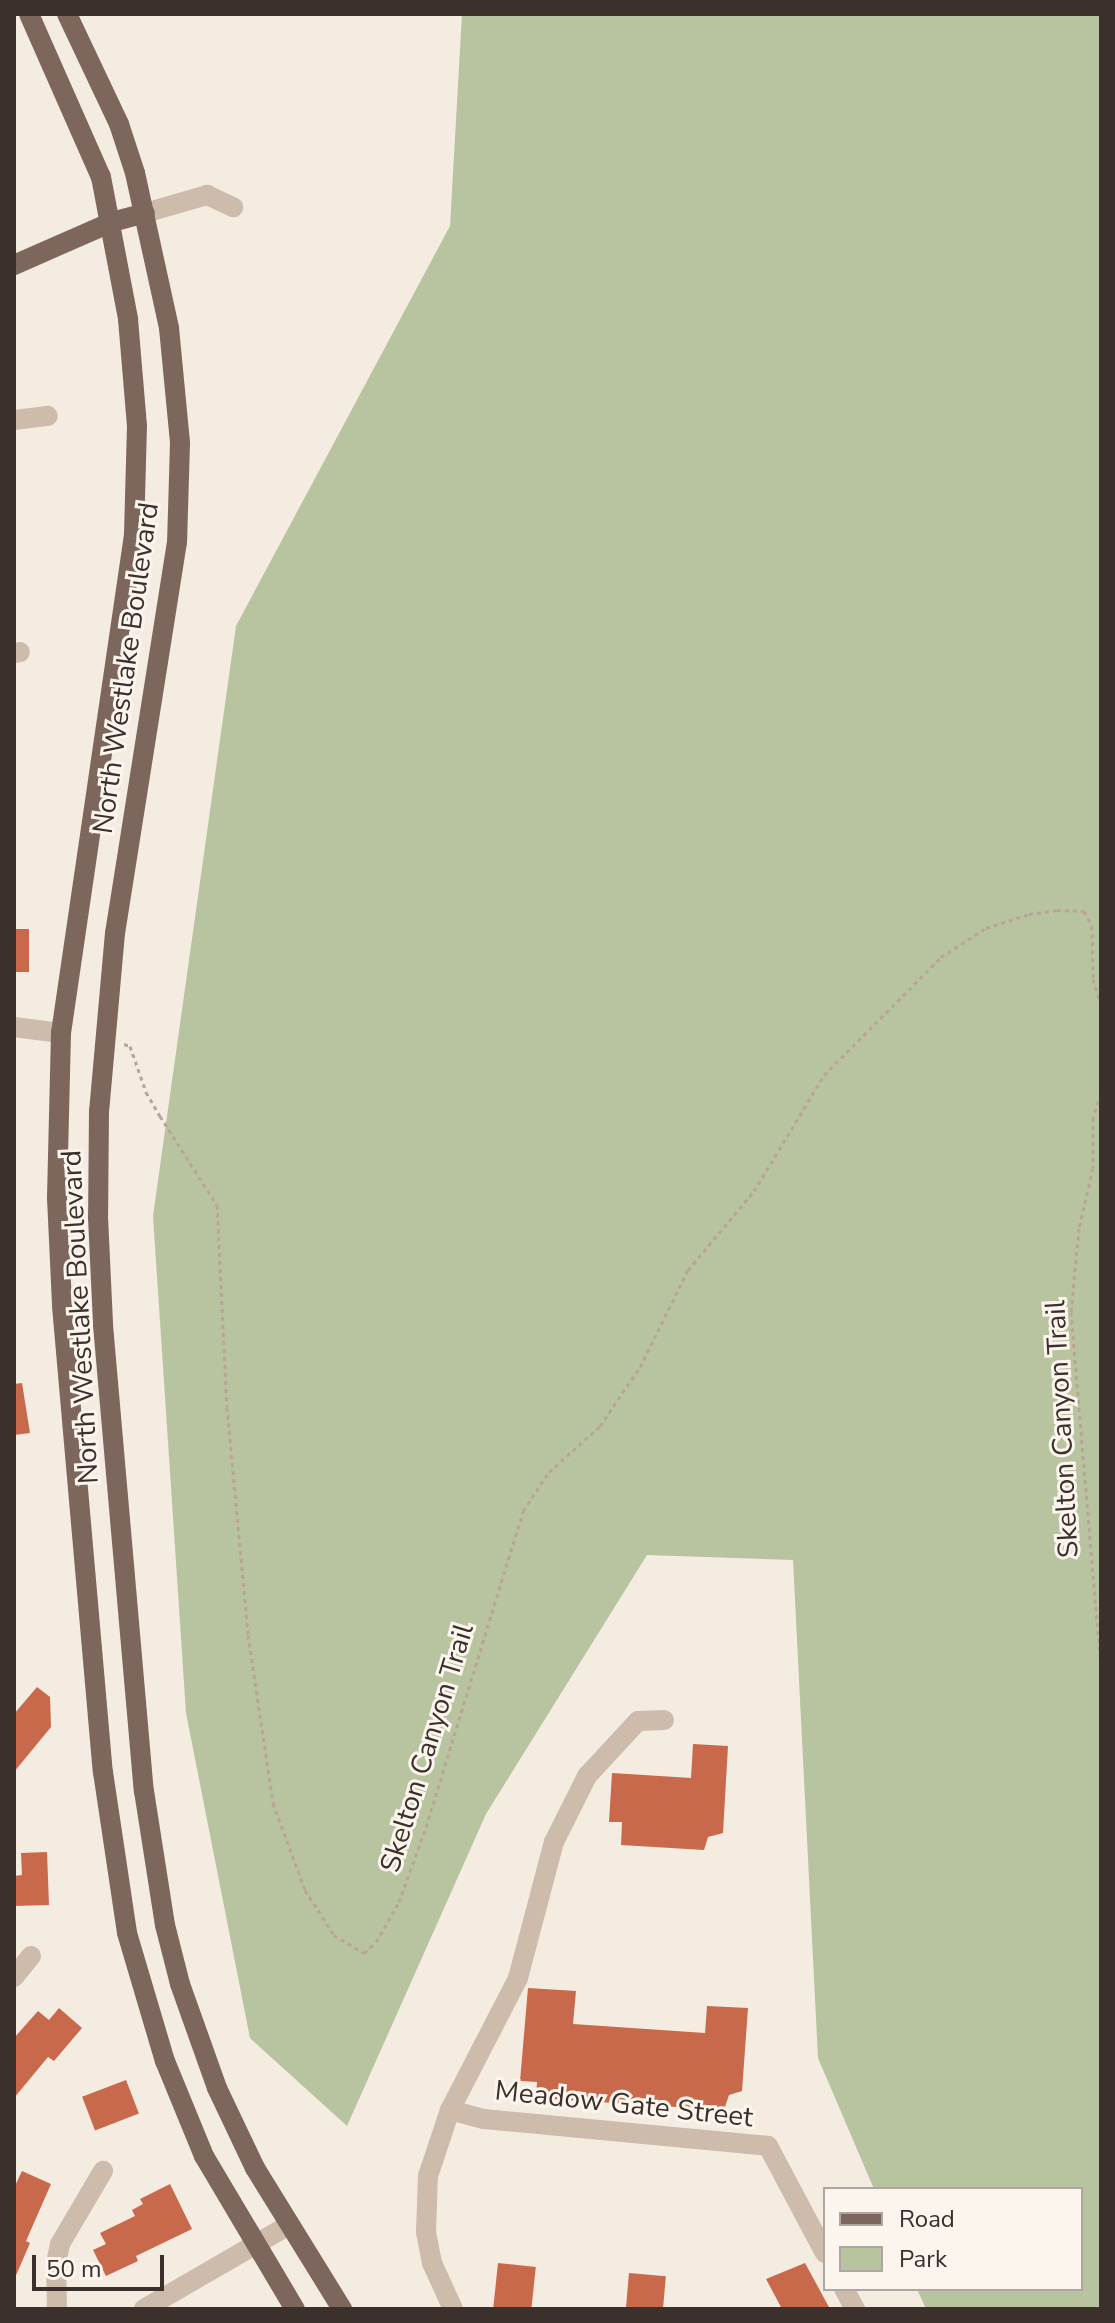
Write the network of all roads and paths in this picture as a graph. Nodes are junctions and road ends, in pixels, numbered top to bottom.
1 (29, 14) edge
2 (67, 14) edge
3 (233, 207) dead end
4 (145, 213) junction
5 (112, 222) junction
6 (14, 265) edge
7 (48, 416) dead end
8 (14, 420) edge
9 (1101, 1006) edge
10 (14, 1027) edge
11 (61, 1033) junction
12 (105, 1037) junction
13 (1101, 1093) edge
14 (1101, 1669) edge
15 (664, 1720) dead end
16 (31, 1956) dead end
17 (14, 1977) edge
18 (450, 2110) junction
19 (103, 2171) dead end
20 (289, 2225) junction
21 (255, 2246) junction
22 (823, 2249) edge
23 (845, 2291) edge
24 (57, 2309) edge
25 (144, 2309) edge
26 (295, 2309) edge
27 (342, 2309) edge
28 (453, 2309) edge
29 (855, 2309) edge

1 - 5 main road, North Westlake Boulevard
2 - 4 main road, North Westlake Boulevard
3 - 4 street
4 - 5 main road
4 - 12 main road, North Westlake Boulevard
5 - 6 main road
5 - 11 main road, North Westlake Boulevard
7 - 8 street
9 - 12 path, Skelton Canyon Trail
10 - 11 street
11 - 21 main road, North Westlake Boulevard
12 - 20 main road, North Westlake Boulevard
13 - 14 path, Skelton Canyon Trail
15 - 18 street
16 - 17 street
18 - 22 street, Meadow Gate Street
18 - 28 street
19 - 24 street
20 - 21 street
20 - 27 main road, North Westlake Boulevard
21 - 25 street
21 - 26 main road, North Westlake Boulevard
23 - 29 street

